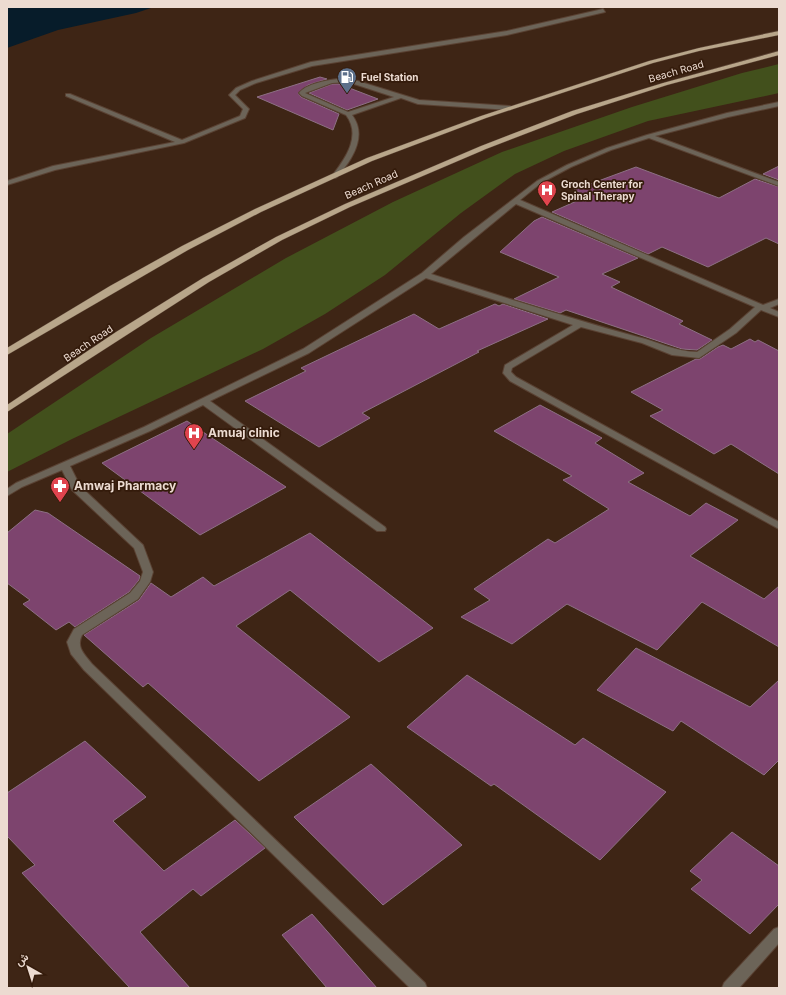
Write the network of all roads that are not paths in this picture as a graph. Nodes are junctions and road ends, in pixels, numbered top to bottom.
1 (603, 11) dead end
2 (779, 33) edge
3 (779, 53) edge
4 (68, 95) dead end
5 (399, 97) junction
6 (779, 104) edge
7 (510, 108) junction
8 (348, 114) junction
9 (649, 136) junction
10 (182, 142) junction
11 (334, 176) junction
12 (7, 183) edge
13 (779, 184) edge
14 (516, 200) junction
15 (425, 275) junction
16 (779, 301) edge
17 (762, 307) junction
18 (779, 315) edge
19 (580, 324) junction
20 (7, 352) edge
21 (204, 401) junction
22 (7, 409) edge
23 (64, 465) junction
24 (7, 493) edge
25 (779, 526) edge
26 (381, 529) dead end
27 (779, 933) edge
28 (420, 988) edge
29 (729, 988) edge

1 - 10 street
2 - 7 highway, Beach Road
3 - 22 highway, Beach Road
4 - 10 street
5 - 7 street
5 - 8 street
5 - 8 street
6 - 9 street
7 - 11 highway, Beach Road
8 - 11 street
9 - 13 street
9 - 14 street
10 - 12 street
11 - 20 highway, Beach Road
14 - 15 street
14 - 17 street
15 - 19 street
15 - 21 street
16 - 17 street
17 - 18 street
17 - 19 street
19 - 25 street
21 - 23 street
21 - 26 street
23 - 24 street
23 - 28 street
27 - 29 street

